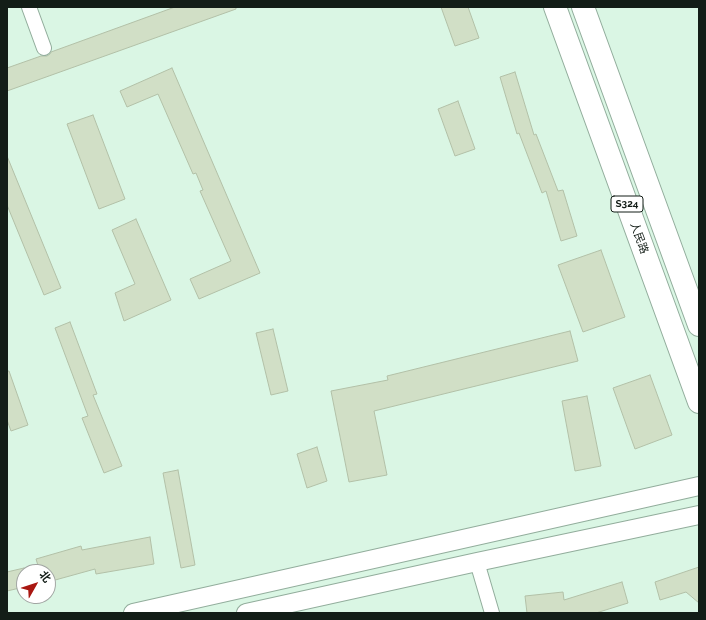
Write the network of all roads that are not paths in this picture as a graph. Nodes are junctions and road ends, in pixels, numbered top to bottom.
1 (29, 7) edge
2 (555, 7) edge
3 (583, 7) edge
4 (44, 48) dead end
5 (699, 325) edge
6 (699, 402) edge
7 (699, 486) edge
8 (699, 515) edge
9 (477, 562) junction
10 (133, 613) edge
11 (246, 613) edge
12 (492, 613) edge

1 - 4 street
2 - 6 main road, 人民路 / S324
3 - 5 main road
7 - 10 street
8 - 9 street
9 - 11 street
9 - 12 street

